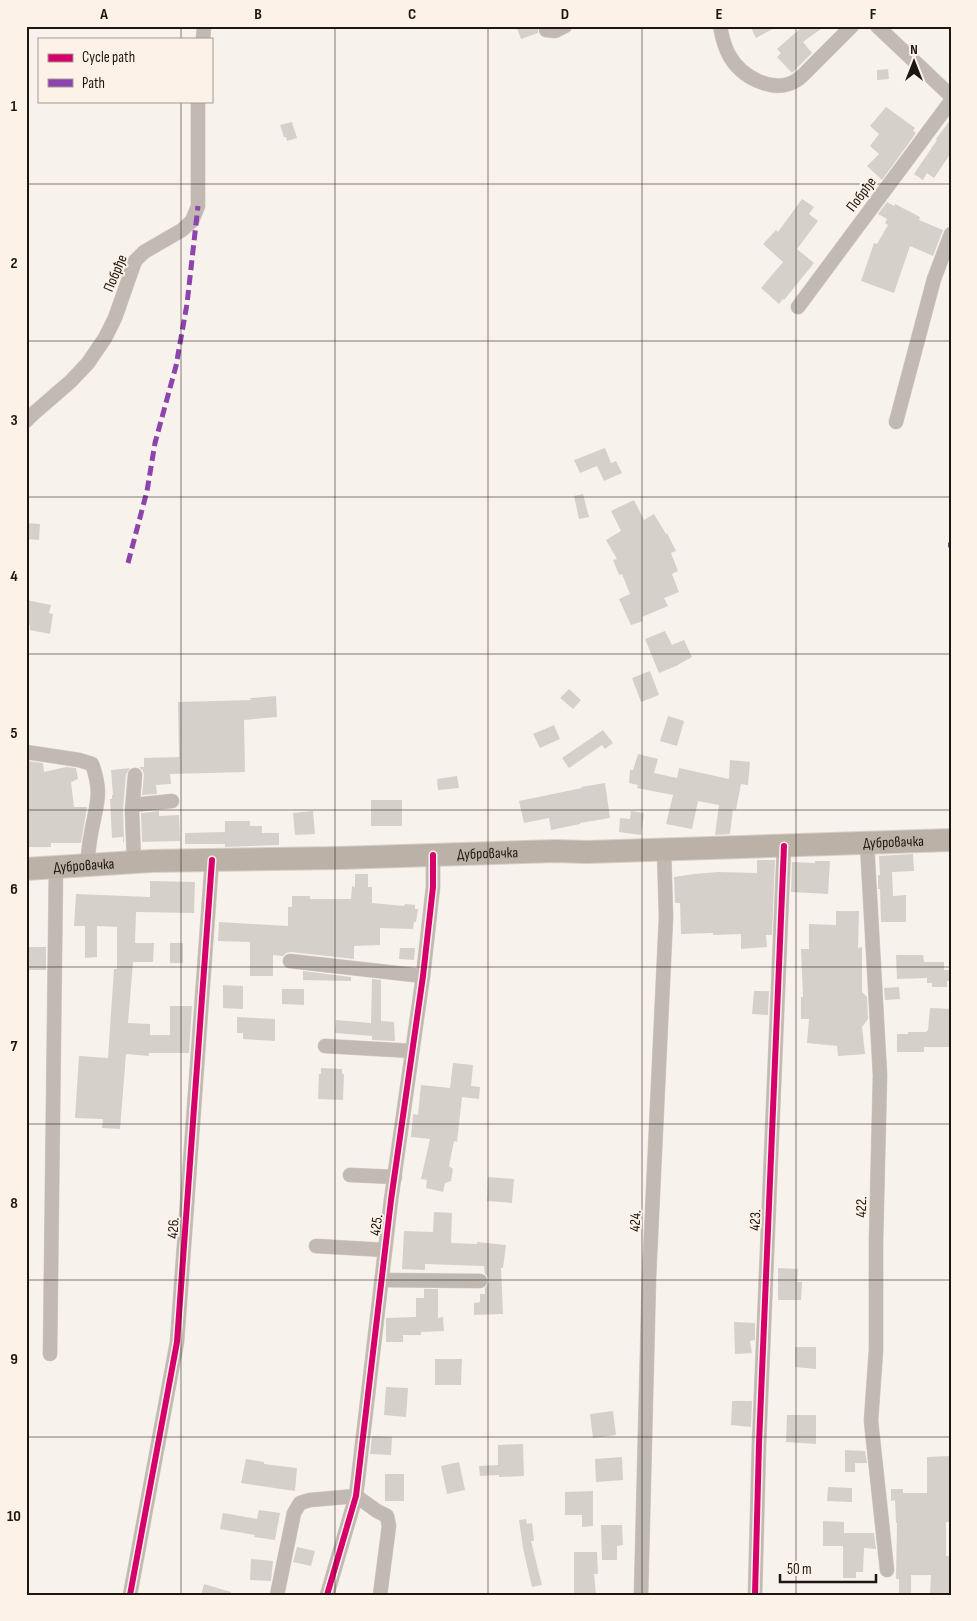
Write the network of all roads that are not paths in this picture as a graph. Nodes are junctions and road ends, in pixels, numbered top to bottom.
1 (565, 26) edge
2 (720, 26) edge
3 (852, 26) edge
4 (877, 26) edge
5 (546, 30) dead end
6 (951, 96) edge
7 (951, 101) edge
8 (198, 102) edge
9 (951, 234) edge
10 (798, 307) dead end
11 (26, 422) edge
12 (896, 422) dead end
13 (26, 752) edge
14 (135, 775) dead end
15 (172, 801) dead end
16 (133, 804) junction
17 (951, 840) edge
18 (867, 844) junction
19 (784, 846) junction
20 (664, 849) junction
21 (433, 855) junction
22 (212, 860) junction
23 (134, 862) junction
24 (87, 866) junction
25 (56, 868) junction
26 (26, 869) edge
27 (290, 961) dead end
28 (423, 976) junction
29 (325, 1046) dead end
30 (412, 1051) junction
31 (350, 1175) dead end
32 (395, 1177) junction
33 (316, 1246) dead end
34 (385, 1250) junction
35 (382, 1280) junction
36 (480, 1282) dead end
37 (50, 1354) dead end
38 (356, 1496) junction
39 (886, 1570) dead end
40 (130, 1595) edge
41 (277, 1595) edge
42 (327, 1595) edge
43 (380, 1595) edge
44 (641, 1595) edge
45 (754, 1595) edge

1 - 5 street
2 - 3 street
4 - 6 street
7 - 10 street, Побрђе
8 - 11 street, Побрђе
9 - 12 street
13 - 24 street
14 - 16 street
15 - 16 street
16 - 23 street
17 - 18 main road, Дубровачка
18 - 19 main road, Дубровачка
18 - 39 street, 422.
19 - 20 main road, Дубровачка
19 - 45 street, 423.
20 - 21 main road, Дубровачка
20 - 44 street, 424.
21 - 22 main road, Дубровачка
21 - 28 street, 425.
22 - 23 main road, Дубровачка
22 - 40 street, 426.
23 - 24 main road, Дубровачка
24 - 25 main road, Дубровачка
25 - 26 main road, Дубровачка
25 - 37 street
27 - 28 street
28 - 30 street, 425.
29 - 30 street
30 - 32 street, 425.
31 - 32 street
32 - 34 street, 425.
33 - 34 street
34 - 35 street, 425.
35 - 36 street
35 - 38 street, 425.
38 - 41 street
38 - 42 street, 425.
38 - 43 street

